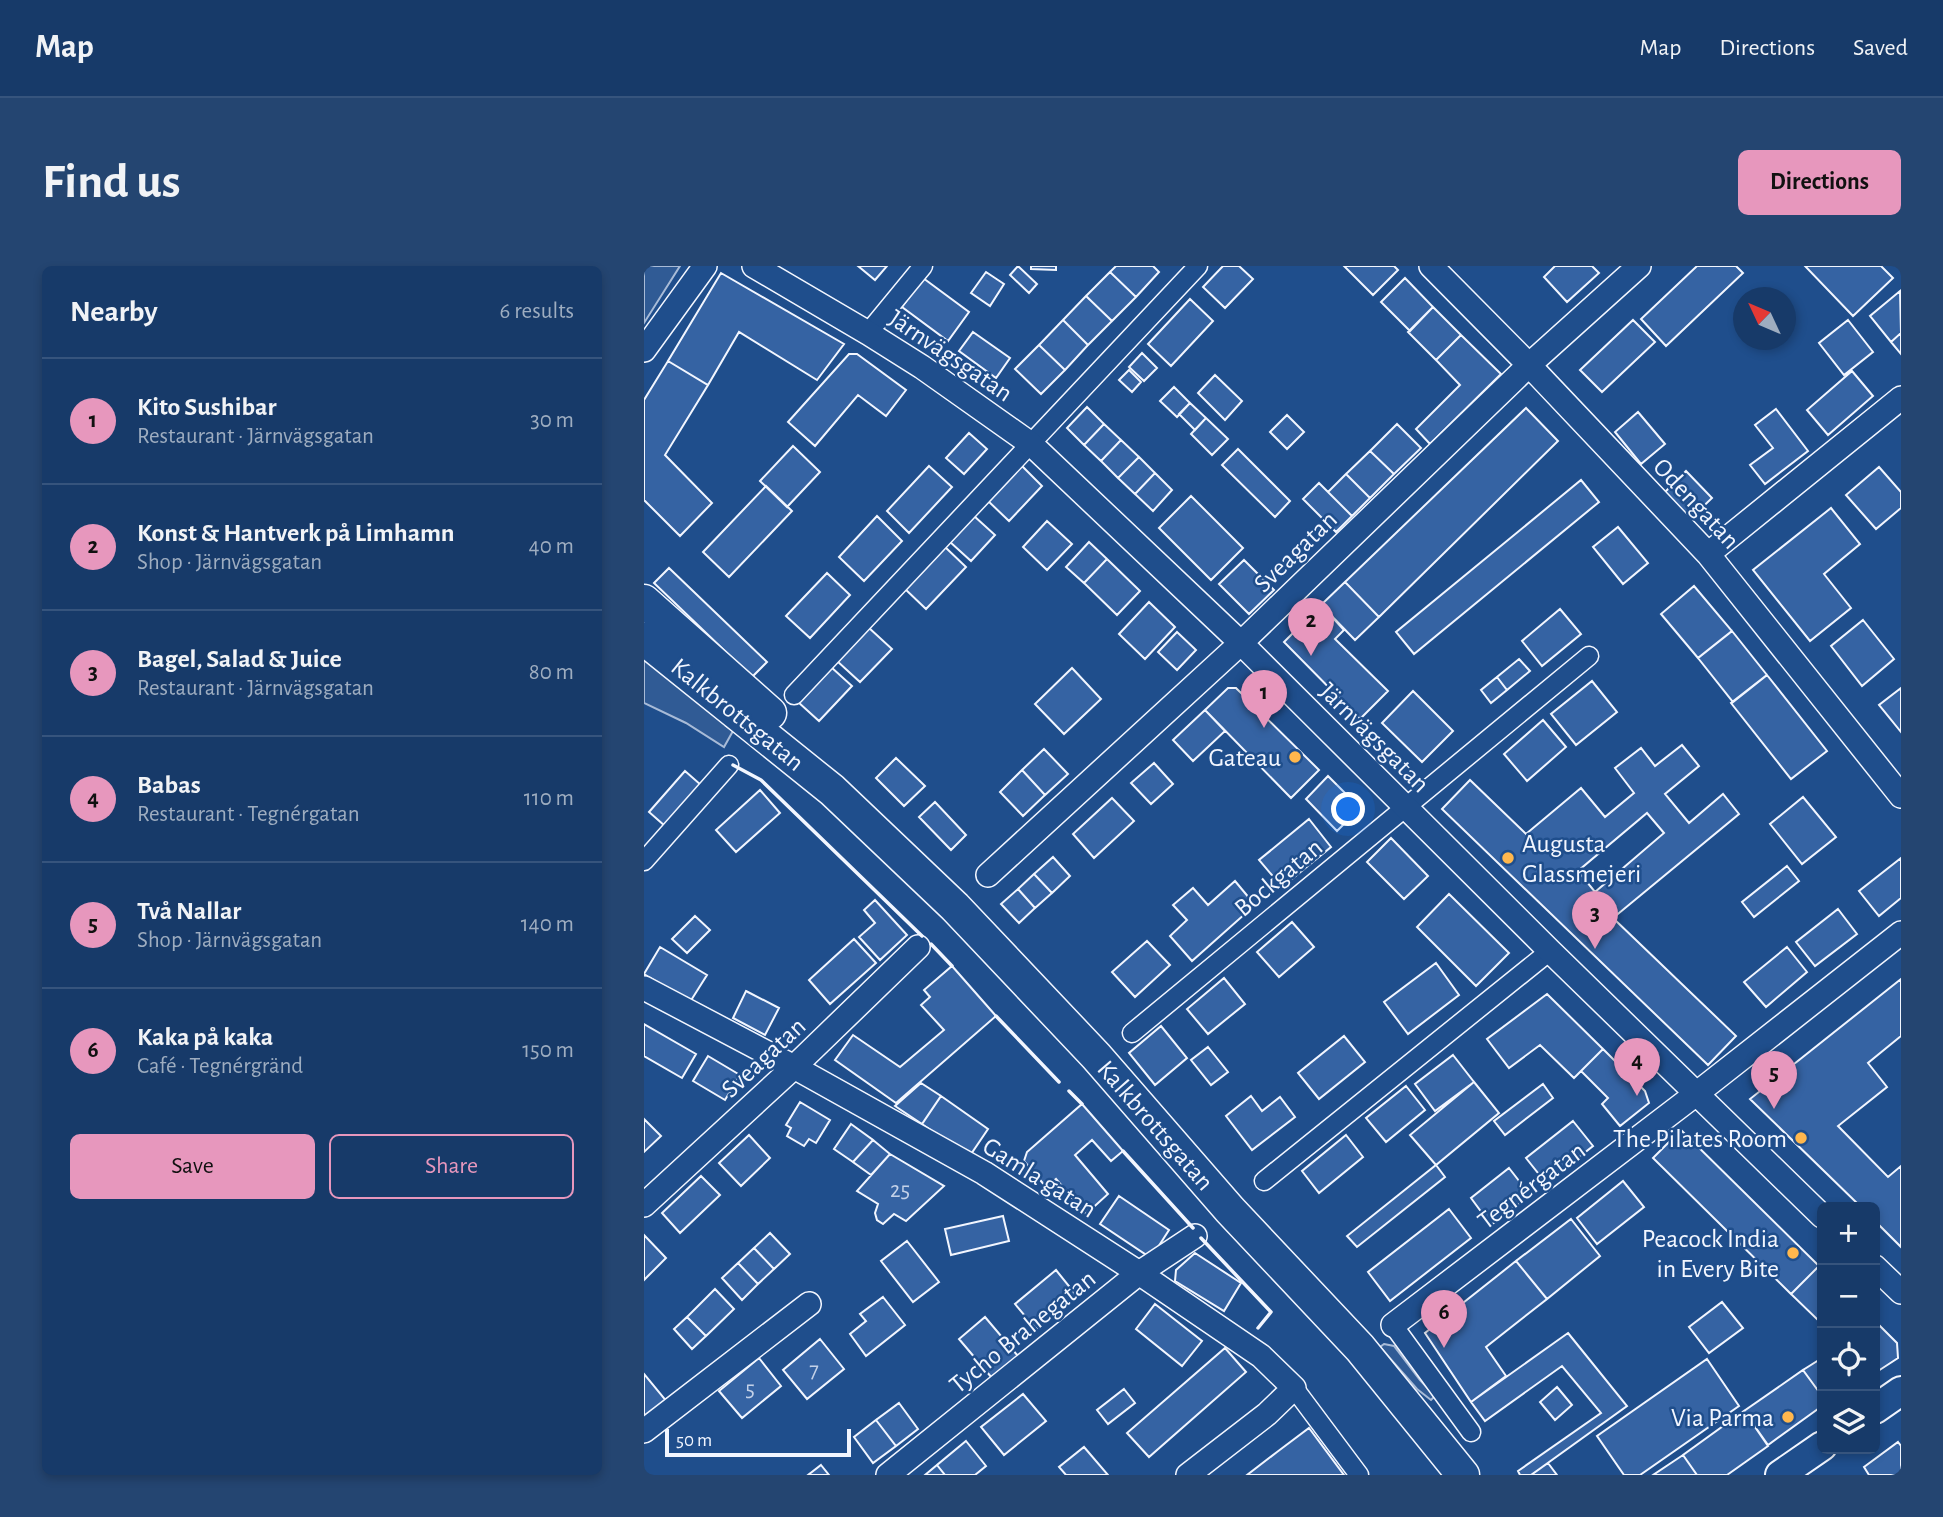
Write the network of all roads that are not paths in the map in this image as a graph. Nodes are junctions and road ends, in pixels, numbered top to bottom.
1 (705, 266) edge
2 (754, 266) edge
3 (923, 266) edge
4 (1198, 266) edge
5 (1432, 266) edge
6 (1639, 266) edge
7 (868, 333) junction
8 (644, 350) edge
9 (1529, 365) junction
10 (1901, 398) edge
11 (1031, 444) junction
12 (1708, 554) junction
13 (644, 601) edge
14 (644, 639) edge
15 (1241, 643) junction
16 (1589, 656) dead end
17 (794, 695) dead end
18 (729, 765) dead end
19 (832, 790) junction
20 (1901, 796) edge
21 (1406, 807) junction
22 (644, 861) edge
23 (988, 875) dead end
24 (1901, 933) edge
25 (918, 947) dead end
26 (1550, 951) junction
27 (644, 988) edge
28 (1132, 1033) dead end
29 (794, 1066) junction
30 (1696, 1094) junction
31 (1264, 1181) dead end
32 (644, 1205) edge
33 (1817, 1211) edge
34 (1195, 1236) dead end
35 (1880, 1272) edge
36 (1139, 1273) junction
37 (1901, 1292) edge
38 (809, 1304) dead end
39 (1393, 1325) joint
40 (1294, 1388) junction
41 (1901, 1391) edge
42 (1880, 1406) edge
43 (644, 1432) edge
44 (1471, 1432) dead end
45 (1817, 1450) edge
46 (1791, 1472) edge
47 (888, 1475) edge
48 (1188, 1475) edge
49 (1359, 1475) edge
50 (1463, 1475) edge

1 - 8 street
2 - 7 street, Järnvägsgatan
3 - 7 street
4 - 11 street
5 - 9 street, Odengatan
6 - 9 street, Sveagatan
7 - 11 street, Järnvägsgatan
9 - 12 street, Odengatan
9 - 15 street, Sveagatan
10 - 12 street
11 - 15 street, Järnvägsgatan
11 - 17 street
12 - 20 street, Odengatan
13 - 19 main road, Kalkbrottsgatan
14 - 19 main road, Kalkbrottsgatan
15 - 21 street, Järnvägsgatan
15 - 23 street, Sveagatan
16 - 21 street, Bockgatan
18 - 22 street
19 - 50 main road, Kalkbrottsgatan
21 - 26 street, Järnvägsgatan
21 - 28 street, Bockgatan
24 - 30 street, Tegnérgatan
25 - 29 street, Sveagatan
26 - 30 street, Järnvägsgatan
26 - 31 street
27 - 29 street, Gamla gatan
29 - 32 street, Sveagatan
29 - 36 street, Gamla gatan
30 - 33 street, Järnvägsgatan
30 - 39 street, Tegnérgatan
34 - 36 street, Tycho Brahegatan
35 - 37 street
36 - 40 street, Gamla gatan
36 - 47 street, Tycho Brahegatan
38 - 43 street
39 - 44 street
40 - 48 street
40 - 49 street, Gamla gatan
41 - 42 street
45 - 46 street

